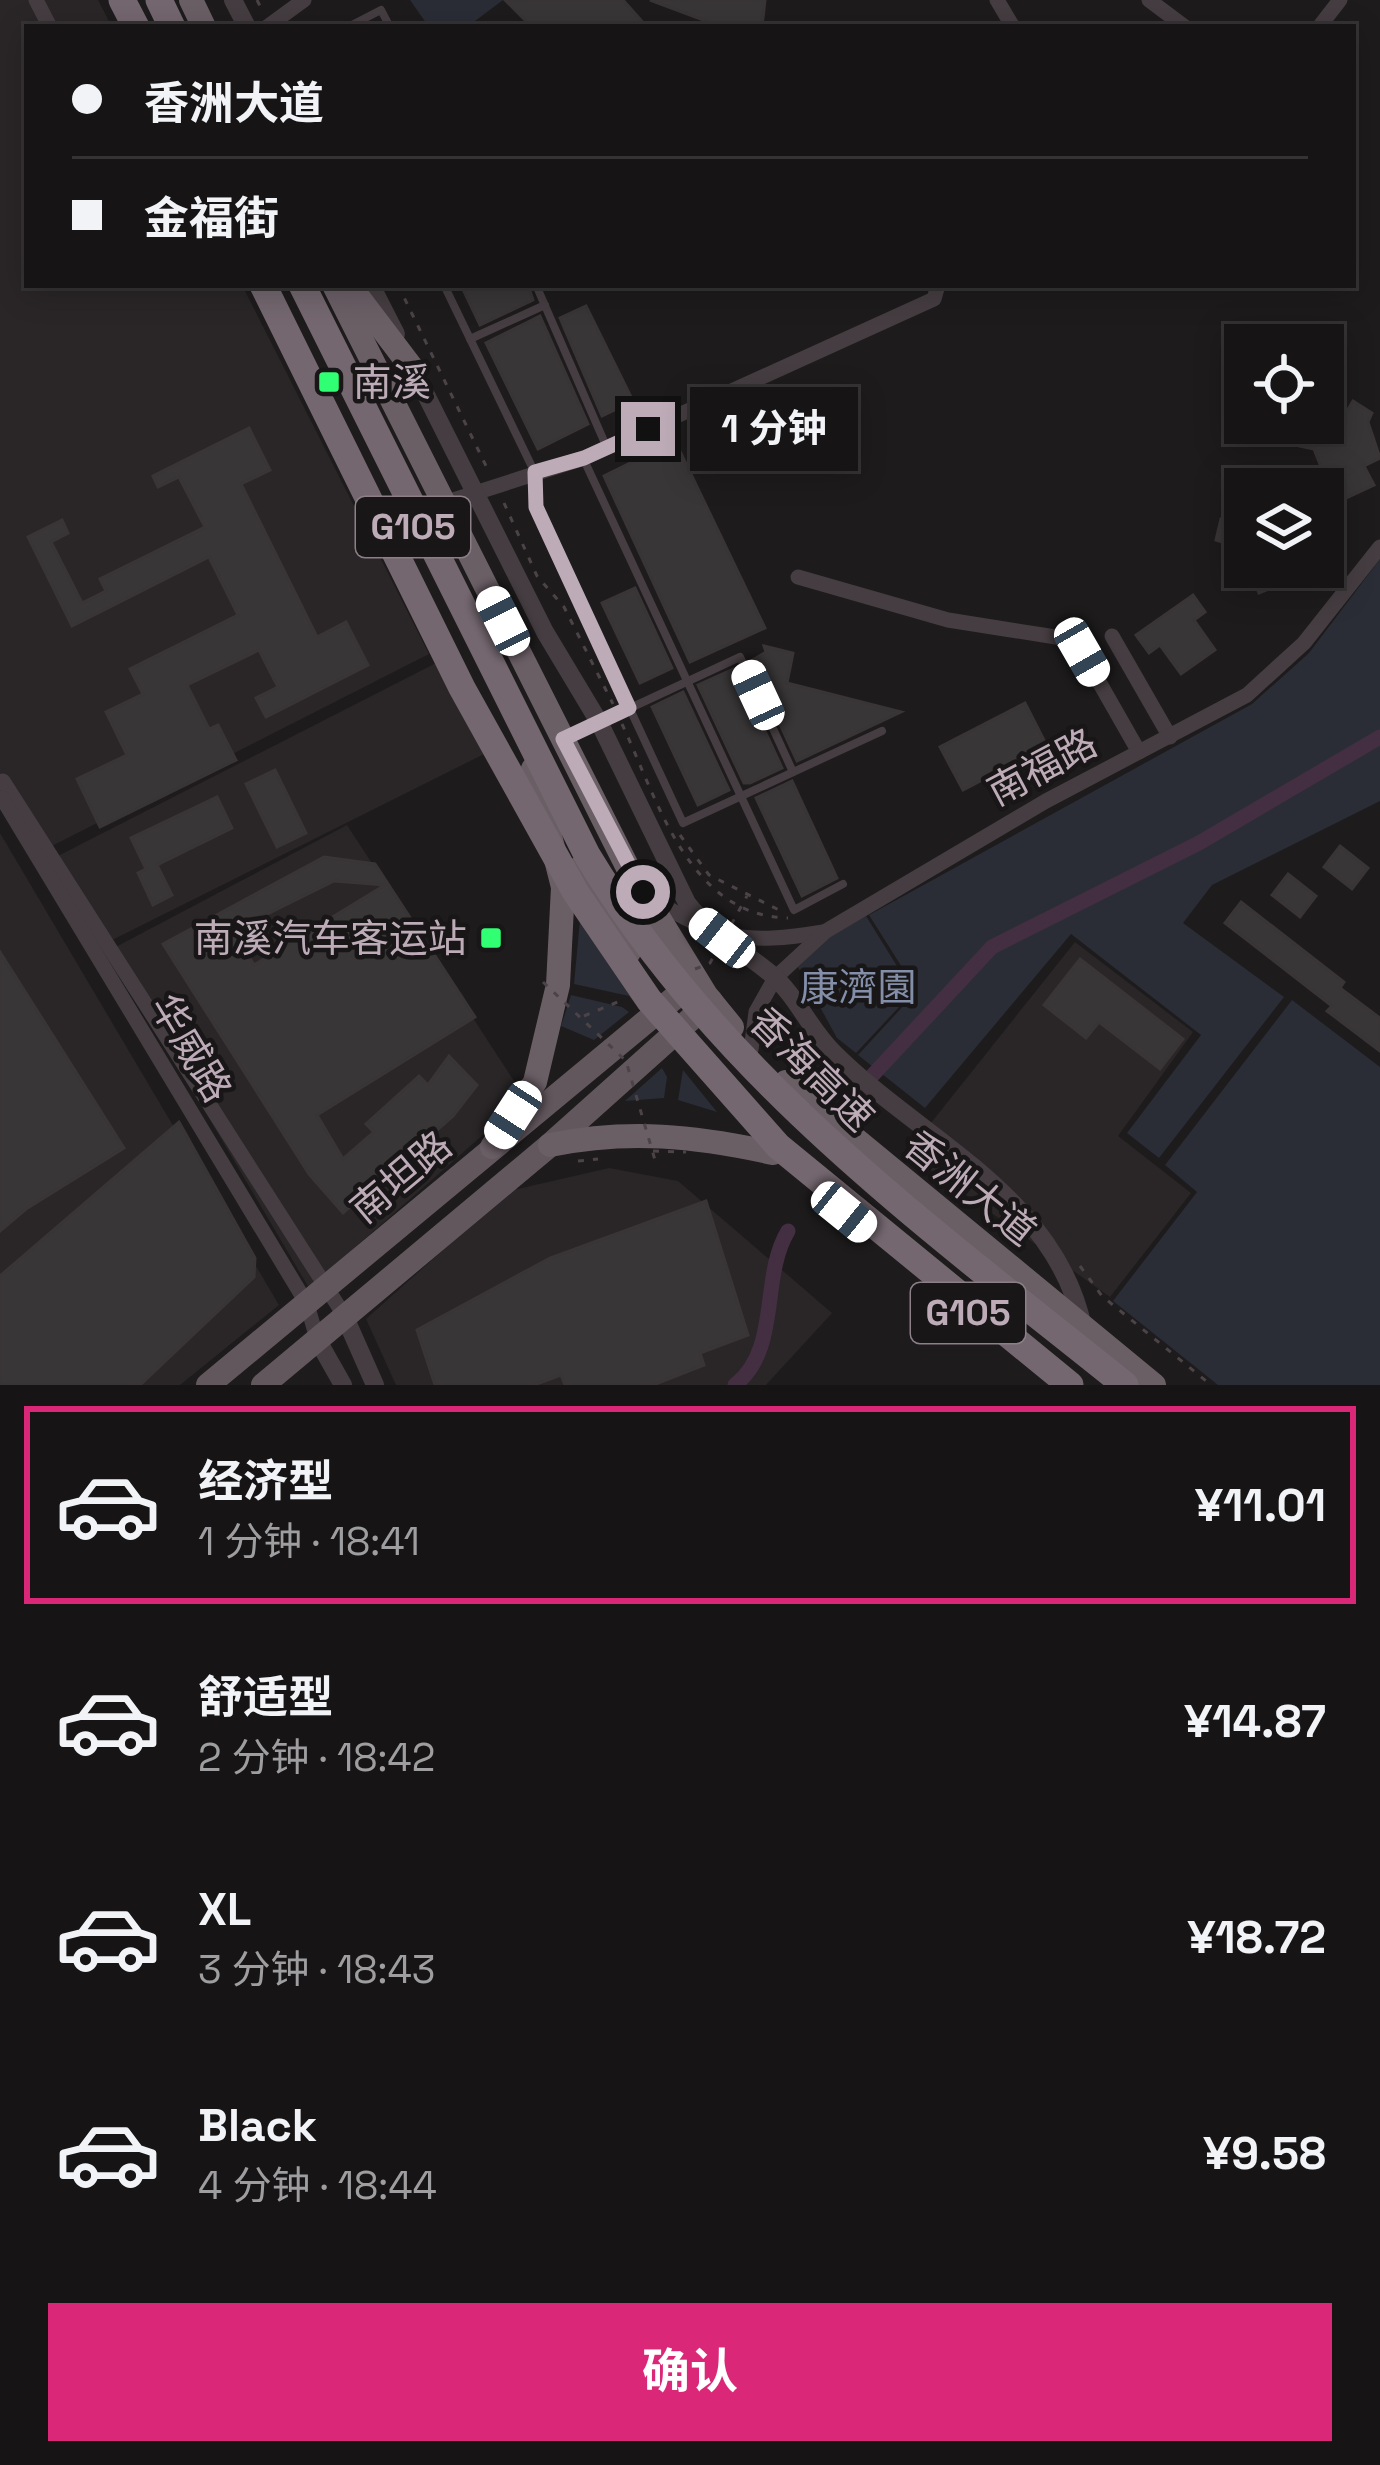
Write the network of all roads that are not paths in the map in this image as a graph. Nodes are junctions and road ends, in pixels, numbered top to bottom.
1 (304, 0) edge
2 (1149, 0) edge
3 (1340, 0) edge
4 (272, 24) edge
5 (354, 24) edge
6 (389, 24) edge
7 (1181, 24) edge
8 (1321, 24) edge
9 (264, 288) edge
10 (298, 288) edge
11 (299, 288) edge
12 (336, 288) edge
13 (351, 288) edge
14 (373, 288) edge
15 (445, 288) edge
16 (537, 288) edge
17 (937, 288) edge
18 (545, 305) junction
19 (470, 339) junction
20 (415, 372) junction
21 (607, 448) junction
22 (584, 458) junction
23 (535, 472) junction
24 (473, 490) junction
25 (444, 502) junction
26 (1380, 547) edge
27 (798, 577) dead end
28 (1112, 636) dead end
29 (688, 681) junction
30 (629, 708) junction
31 (599, 722) junction
32 (882, 731) dead end
33 (1170, 737) junction
34 (563, 739) junction
35 (1139, 752) junction
36 (533, 769) junction
37 (794, 772) junction
38 (2, 787) edge
39 (741, 796) junction
40 (843, 884) dead end
41 (643, 892) junction
42 (826, 932) junction
43 (722, 938) junction
44 (776, 978) junction
45 (704, 990) junction
46 (662, 1008) junction
47 (678, 1034) junction
48 (751, 1050) junction
49 (550, 1145) junction
50 (492, 1147) junction
51 (773, 1154) junction
52 (316, 1296) junction
53 (344, 1315) junction
54 (1083, 1327) junction
55 (317, 1339) junction
56 (208, 1385) edge
57 (262, 1385) edge
58 (344, 1385) edge
59 (375, 1385) edge
60 (1056, 1385) edge
61 (1070, 1385) edge
62 (1125, 1385) edge
63 (1154, 1385) edge

1 - 4 street
2 - 7 street
3 - 8 street
5 - 6 lane
9 - 61 highway, 香海高速, bridge
10 - 36 highway, G105
11 - 62 highway, 香海高速, bridge
12 - 25 highway, 香洲大道 / G105
13 - 20 highway
14 - 20 street
15 - 19 lane
16 - 18 lane
17 - 21 street
18 - 19 lane
18 - 21 lane
19 - 23 lane
20 - 24 street
21 - 22 street
22 - 23 street
22 - 29 lane
23 - 24 street
23 - 30 lane
24 - 25 street
24 - 31 street
25 - 34 highway, 香洲大道 / G105
26 - 33 street, 南福路
27 - 35 street
28 - 33 street
29 - 30 lane
29 - 37 lane
29 - 39 lane
30 - 31 lane
30 - 39 lane
31 - 34 lane
31 - 43 street
32 - 37 lane
33 - 35 street, 南福路
34 - 41 highway, 香洲大道 / G105
35 - 42 street, 南福路
36 - 46 highway, G105
36 - 50 highway
37 - 39 lane
38 - 52 street
39 - 40 lane
41 - 43 street
41 - 45 highway, 香洲大道 / G105
42 - 43 street
42 - 44 street, 南福路
43 - 44 street
44 - 48 street, 南福路
44 - 54 street
45 - 46 main road, 南坦路
45 - 47 main road
45 - 48 highway, 香洲大道 / G105
46 - 47 highway, G105
46 - 50 main road, 南坦路
47 - 49 main road
47 - 51 highway, G105
48 - 54 highway, 香洲大道 / G105
49 - 51 highway
49 - 53 main road
50 - 52 main road, 南坦路
51 - 60 highway, G105, bridge
52 - 53 street
52 - 55 street
52 - 56 main road, 南坦路
53 - 55 main road
53 - 59 street
54 - 63 highway, 香洲大道 / G105
55 - 57 main road
55 - 58 street

